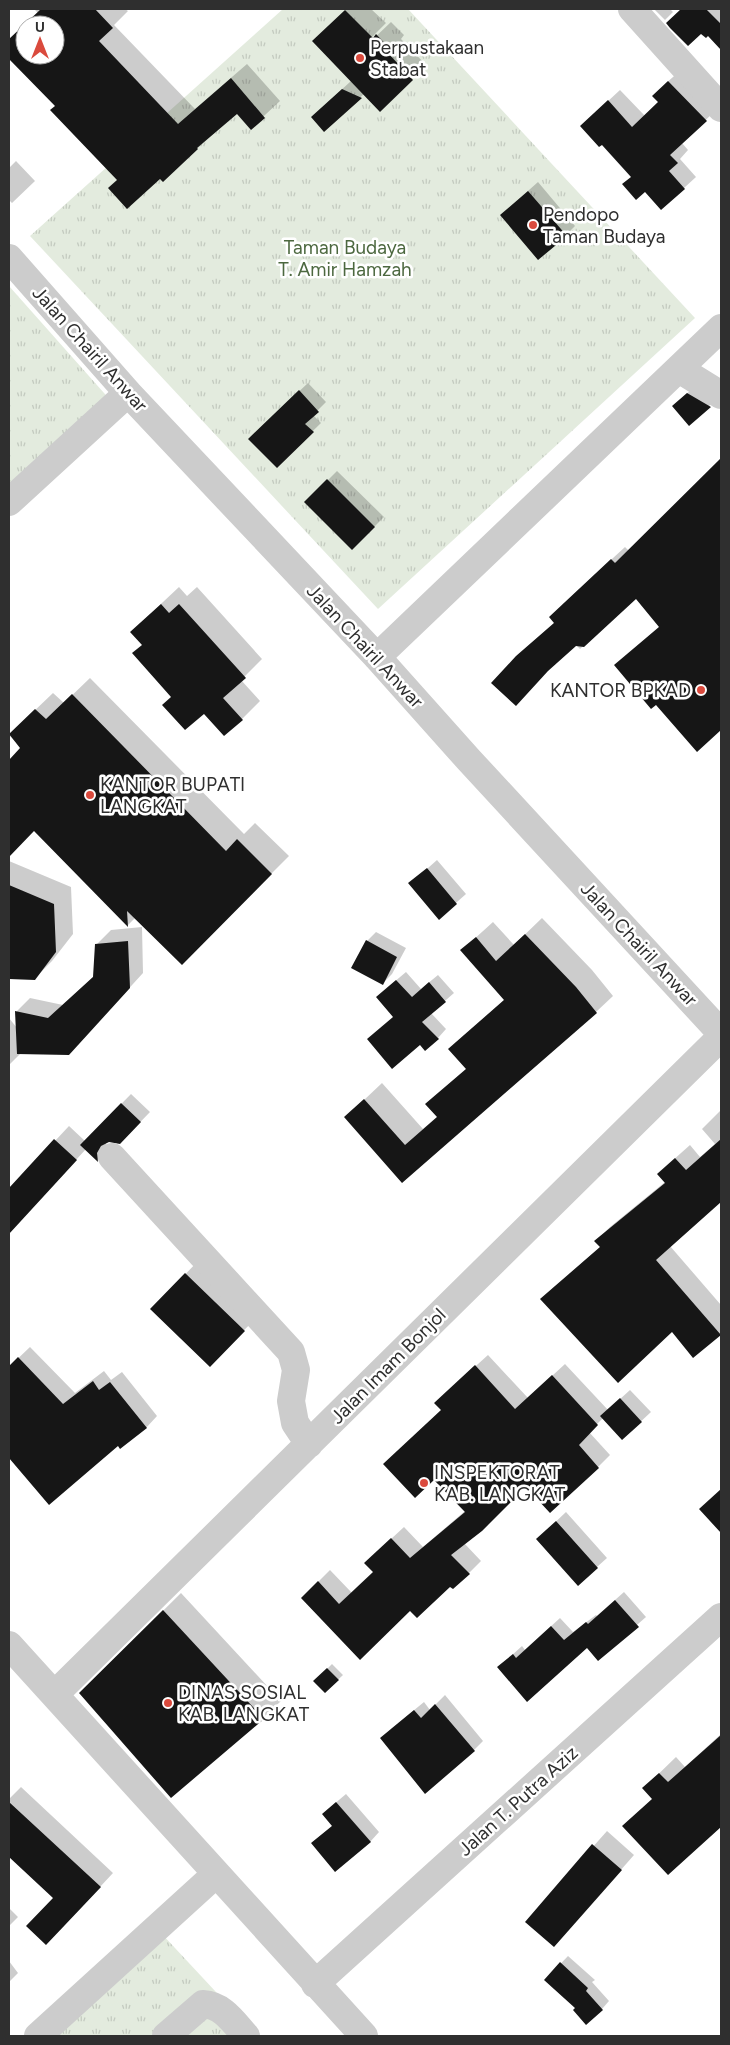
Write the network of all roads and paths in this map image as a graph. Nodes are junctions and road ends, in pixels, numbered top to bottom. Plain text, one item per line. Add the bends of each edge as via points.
1 (632, 9) edge
2 (721, 108) edge
3 (9, 258) edge
4 (721, 328) edge
5 (679, 369) junction
6 (128, 392) junction
7 (721, 395) edge
8 (9, 502) edge
9 (377, 657) junction
10 (721, 1033) edge
11 (721, 1037) edge
12 (112, 1157) dead end
13 (309, 1444) junction
14 (721, 1618) edge
15 (9, 1645) edge
16 (55, 1694) junction
17 (216, 1874) junction
18 (316, 1984) junction
19 (38, 2036) edge
20 (166, 2036) edge
21 (246, 2036) edge
22 (364, 2036) edge

1 - 2 street
3 - 6 street, Jalan Chairil Anwar
4 - 5 street
5 - 7 street
5 - 9 street
6 - 8 street
6 - 9 street, Jalan Chairil Anwar
9 - 10 street, Jalan Chairil Anwar
11 - 13 street, Jalan Imam Bonjol
12 - 13 street via 291,1352 296,1370 291,1401 293,1416
13 - 16 street, Jalan Imam Bonjol
14 - 18 street, Jalan T. Putra Aziz
15 - 16 street
16 - 17 street
17 - 18 street
17 - 19 street
18 - 22 street
20 - 21 street via 203,2004 212,2004 222,2010

